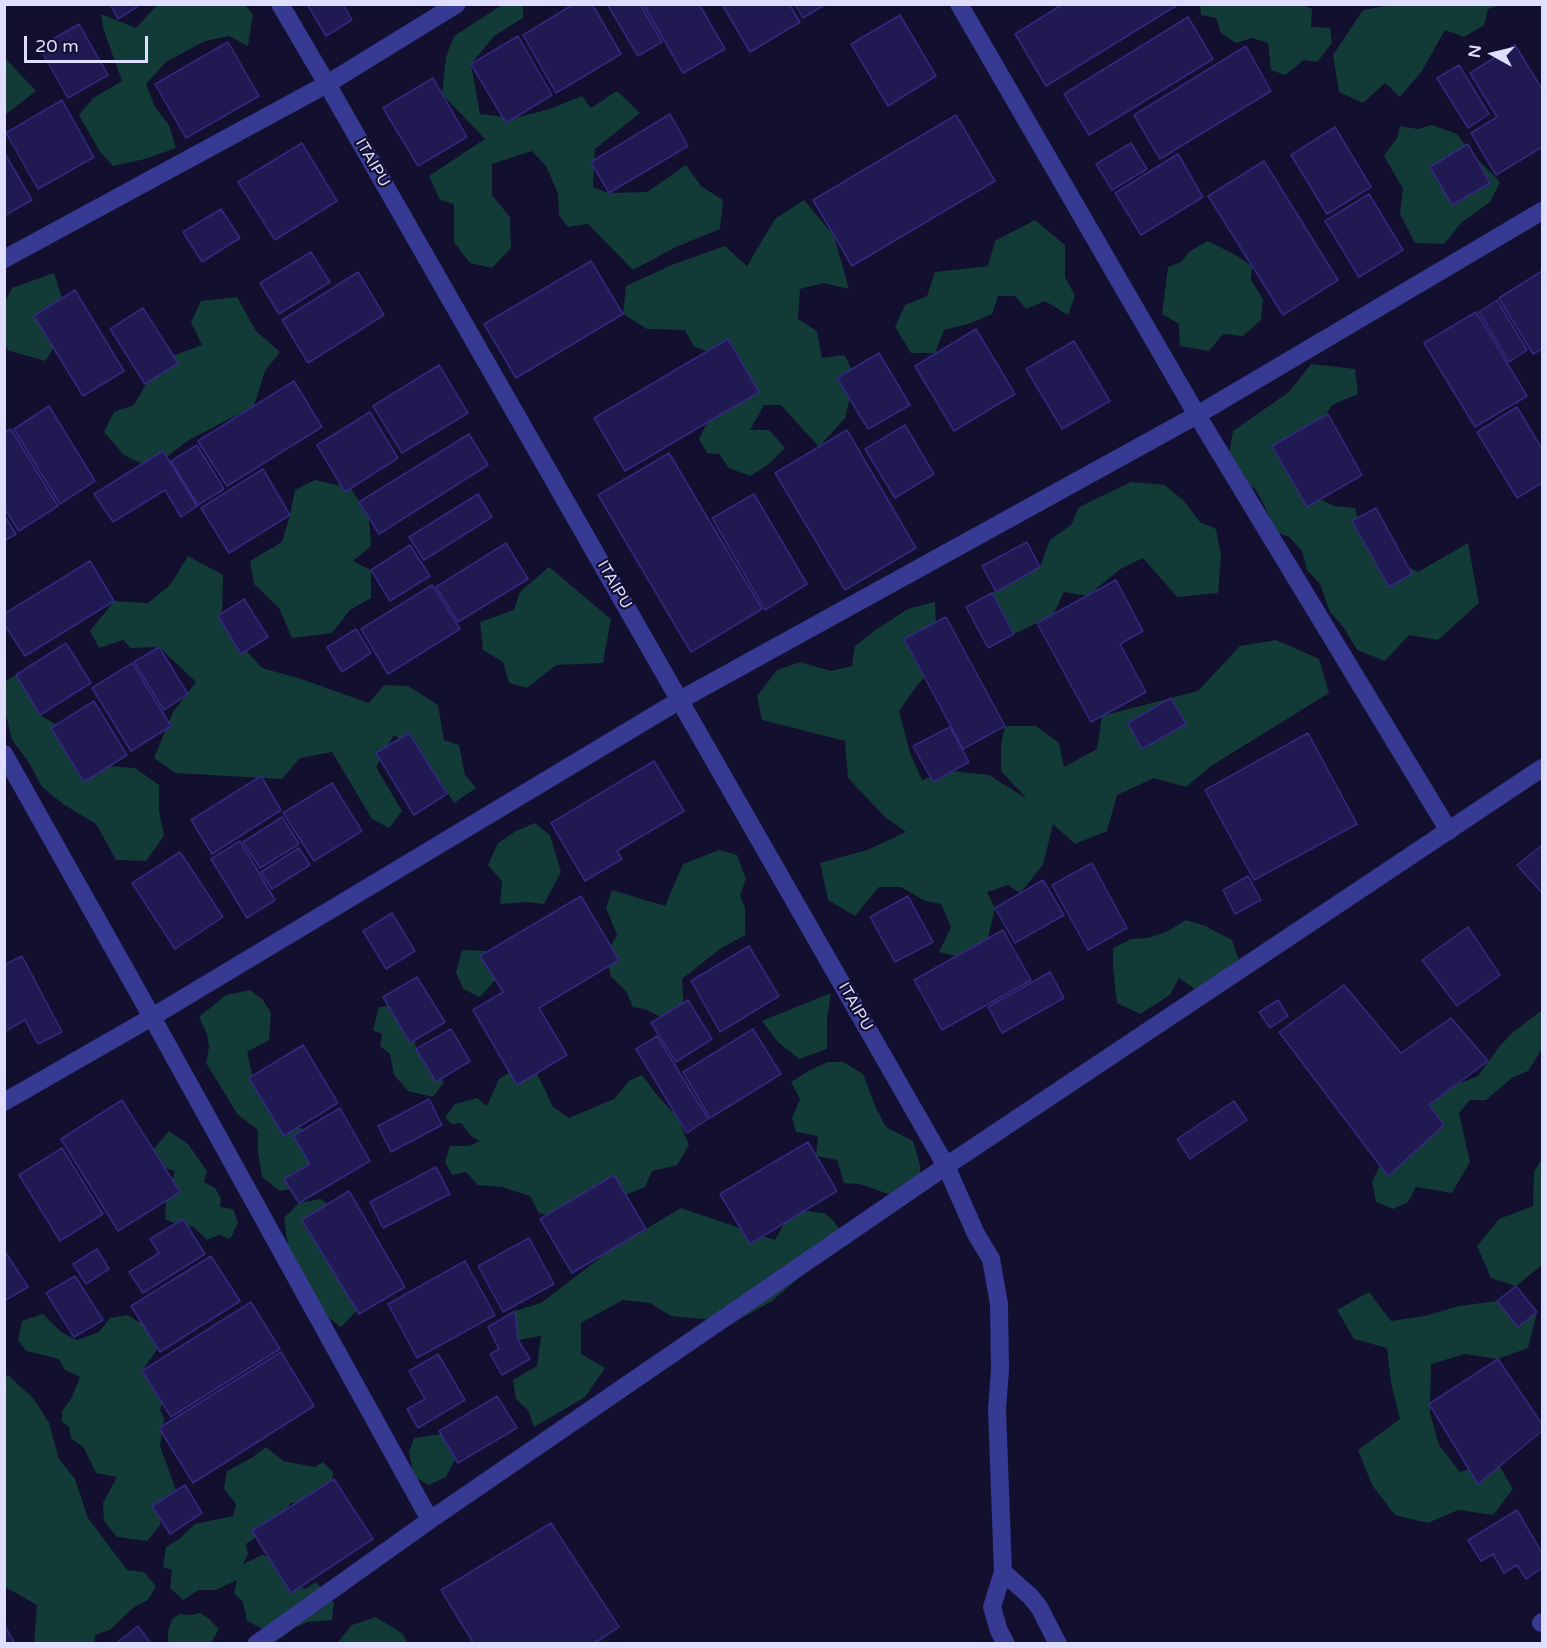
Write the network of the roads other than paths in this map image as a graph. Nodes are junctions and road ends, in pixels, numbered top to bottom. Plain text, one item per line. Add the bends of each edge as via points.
1 (280, 4) edge
2 (457, 4) edge
3 (958, 4) edge
4 (327, 84) junction
5 (1542, 211) edge
6 (4, 259) edge
7 (1197, 416) junction
8 (680, 700) junction
9 (4, 754) edge
10 (1542, 768) edge
11 (1449, 831) junction
12 (152, 1017) junction
13 (4, 1102) edge
14 (946, 1166) junction
15 (430, 1520) junction
16 (1003, 1572) junction
17 (256, 1644) edge
18 (1006, 1644) edge
19 (1058, 1644) edge

1 - 4 street, ITAIPU
2 - 4 street
3 - 7 street
4 - 6 street
4 - 8 street, ITAIPU
5 - 7 street
7 - 8 street
7 - 11 street
8 - 12 street
8 - 14 street, ITAIPU
9 - 12 street
10 - 11 street
11 - 14 street
12 - 13 street
12 - 15 street
14 - 15 street
14 - 16 street, ITAIPU via 991,1259 999,1304 997,1419
15 - 17 street
16 - 18 street, ITAIPU via 992,1607
16 - 19 street via 1039,1607

